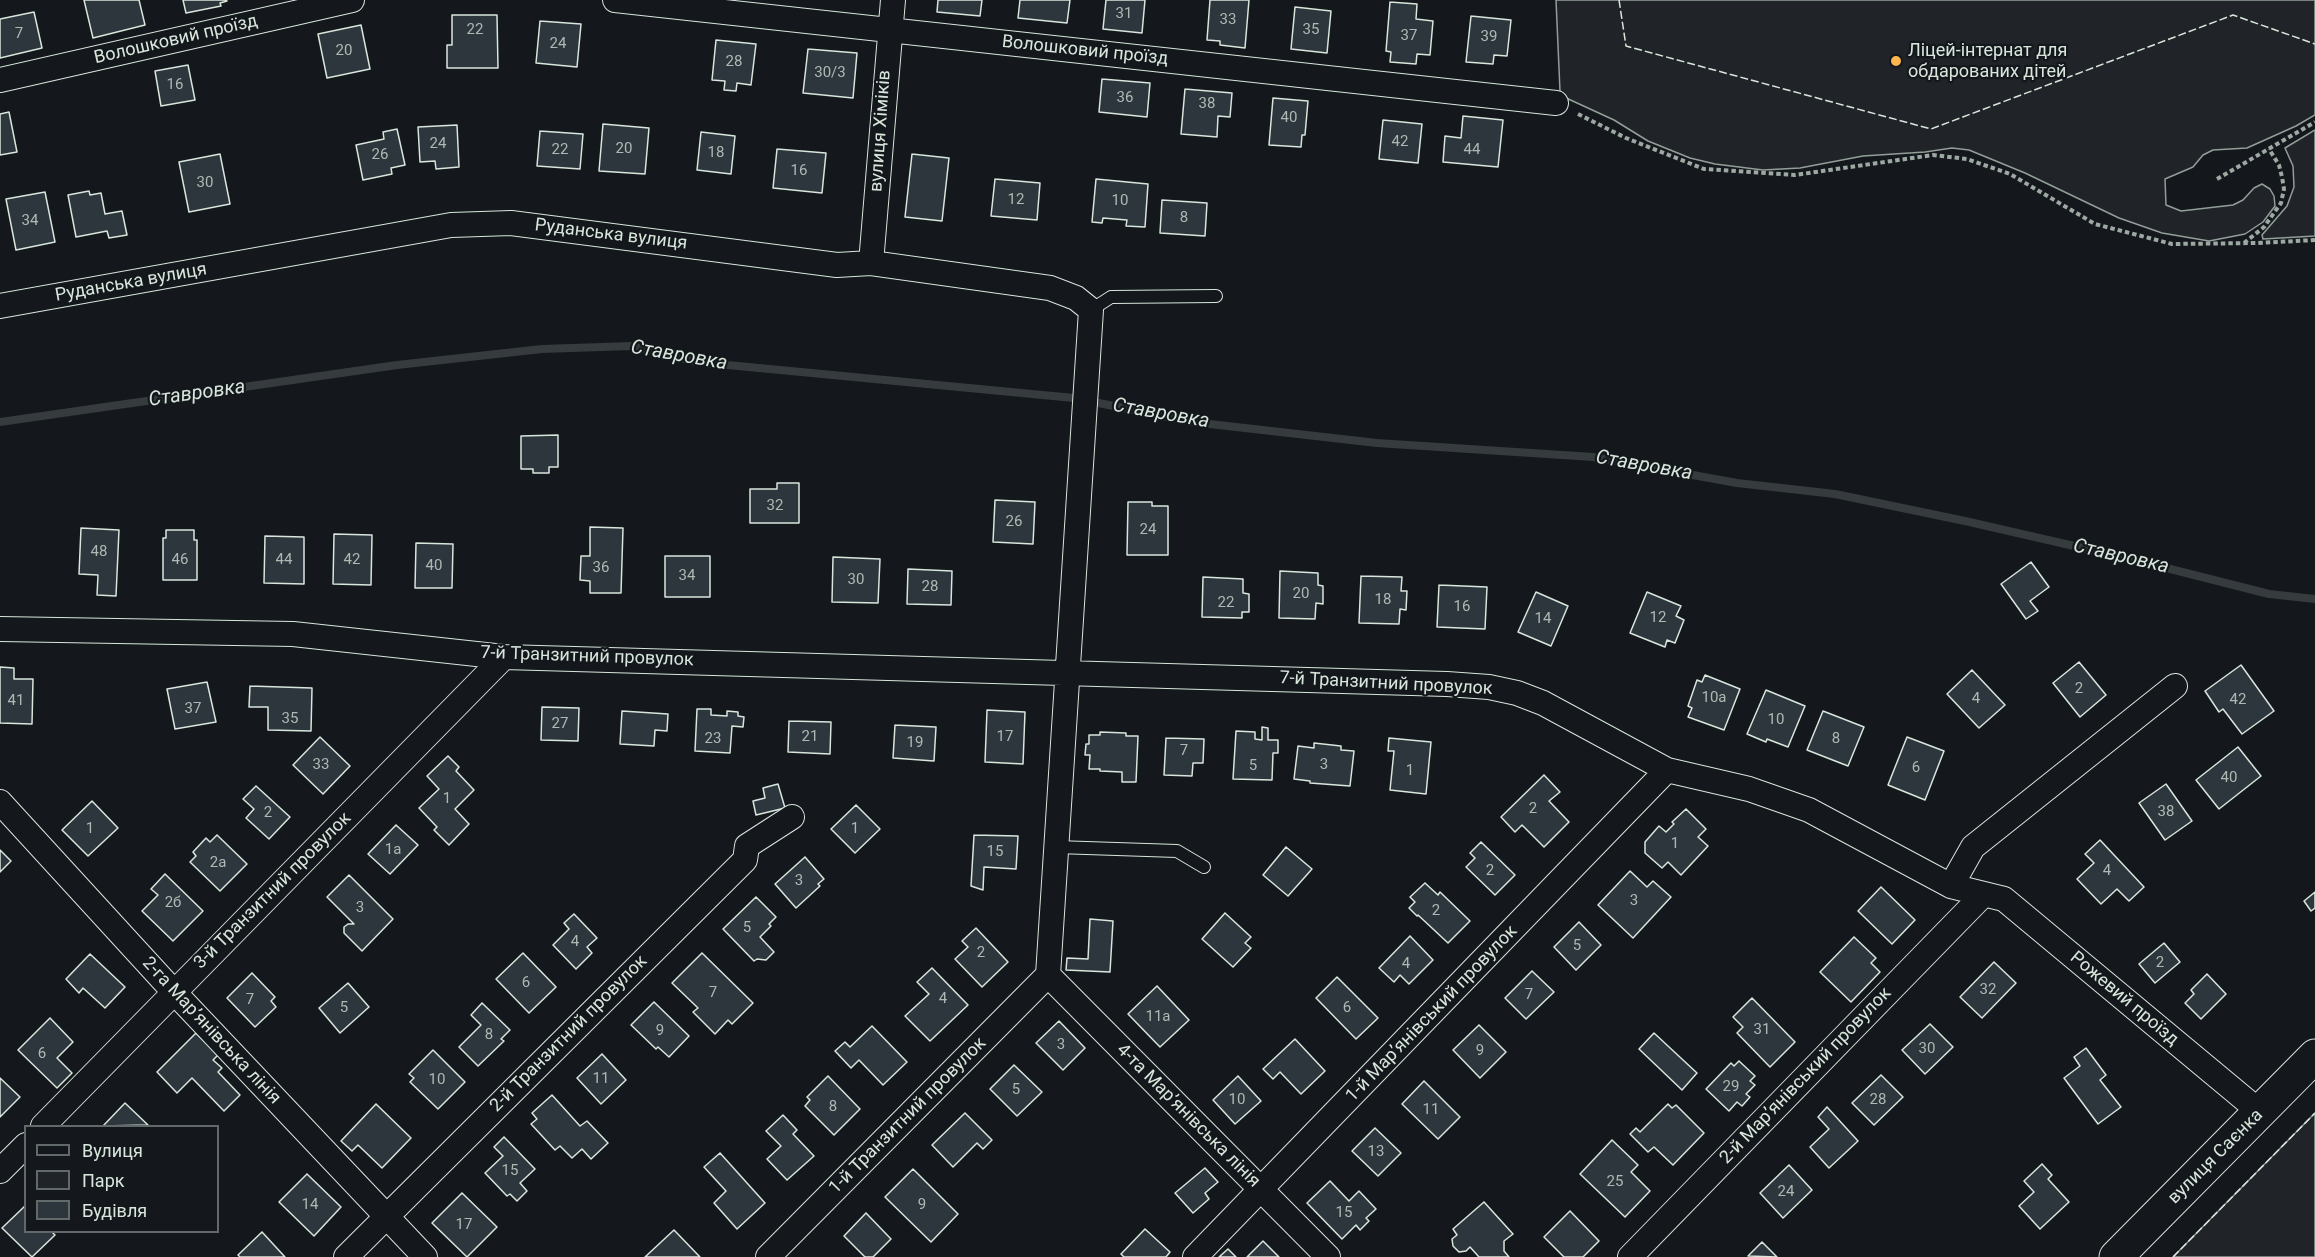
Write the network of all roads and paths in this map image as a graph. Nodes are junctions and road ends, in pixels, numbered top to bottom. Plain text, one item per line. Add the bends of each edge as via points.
1 (352, 0) edge
2 (615, 0) edge
3 (893, 0) edge
4 (889, 29) junction
5 (0, 80) edge
6 (1556, 103) joint
7 (2315, 122) edge
8 (2269, 149) junction
9 (2217, 179) dead end
10 (2315, 240) edge
11 (2244, 244) junction
12 (871, 262) junction
13 (1216, 296) dead end
14 (0, 306) edge
15 (1091, 310) junction
16 (0, 629) edge
17 (504, 657) junction
18 (1067, 672) junction
19 (2175, 686) dead end
20 (1667, 770) junction
21 (0, 802) edge
22 (792, 817) dead end
23 (1056, 847) junction
24 (1204, 867) dead end
25 (1951, 886) junction
26 (1983, 895) junction
27 (1048, 975) junction
28 (174, 992) junction
29 (2315, 1056) edge
30 (2260, 1112) junction
31 (44, 1125) edge
32 (24, 1147) edge
33 (0, 1171) edge
34 (1261, 1190) junction
35 (386, 1215) junction
36 (346, 1257) edge
37 (425, 1257) edge
38 (768, 1257) edge
39 (1195, 1257) edge
40 (1328, 1257) edge
41 (1630, 1257) edge
42 (2116, 1257) edge

1 - 5 street, Волошковий проїзд
2 - 4 street, Волошковий проїзд
3 - 4 street, вулиця Хіміків
4 - 6 street, Волошковий проїзд
4 - 12 street, вулиця Хіміків
6 - 11 path via 1626,138 1704,169 1795,175 1934,155 1967,159 2010,174 2095,224 2172,244
7 - 8 path
8 - 9 path
8 - 11 path via 2282,177 2281,203 2264,227
10 - 11 path
12 - 14 street, Руданська вулиця via 837,265 511,223 463,225
12 - 15 street, Руданська вулиця via 1050,288 1076,298
13 - 15 lane via 1111,297
15 - 18 street
16 - 17 street, 7-й Транзитний провулок via 293,634
17 - 18 street, 7-й Транзитний провулок
17 - 28 street, 3-й Транзитний провулок
18 - 20 street, 7-й Транзитний провулок via 1489,687 1544,703
18 - 23 street
19 - 25 street via 1973,848
20 - 25 street, 7-й Транзитний провулок via 1749,789 1809,810
20 - 34 street, 1-й Марʼянівський провулок
21 - 28 street, 2-га Марʼянівська лінія
22 - 35 street, 2-й Транзитний провулок via 747,846 745,860
23 - 24 lane via 1177,851
23 - 27 street
25 - 26 street, 7-й Транзитний провулок
26 - 30 street, Рожевий проїзд via 2004,899
26 - 41 street, 2-й Марʼянівський провулок
27 - 34 street, 4-та Марʼянівська лінія
27 - 38 street, 1-й Транзитний провулок
28 - 31 street, 3-й Транзитний провулок
28 - 35 street, 2-га Марʼянівська лінія
29 - 30 street, вулиця Саєнка
30 - 42 street, вулиця Саєнка
32 - 33 street
34 - 39 street, 1-й Марʼянівський провулок
34 - 40 street, 4-та Марʼянівська лінія
35 - 36 street, 2-й Транзитний провулок
35 - 37 street, 2-га Марʼянівська лінія

